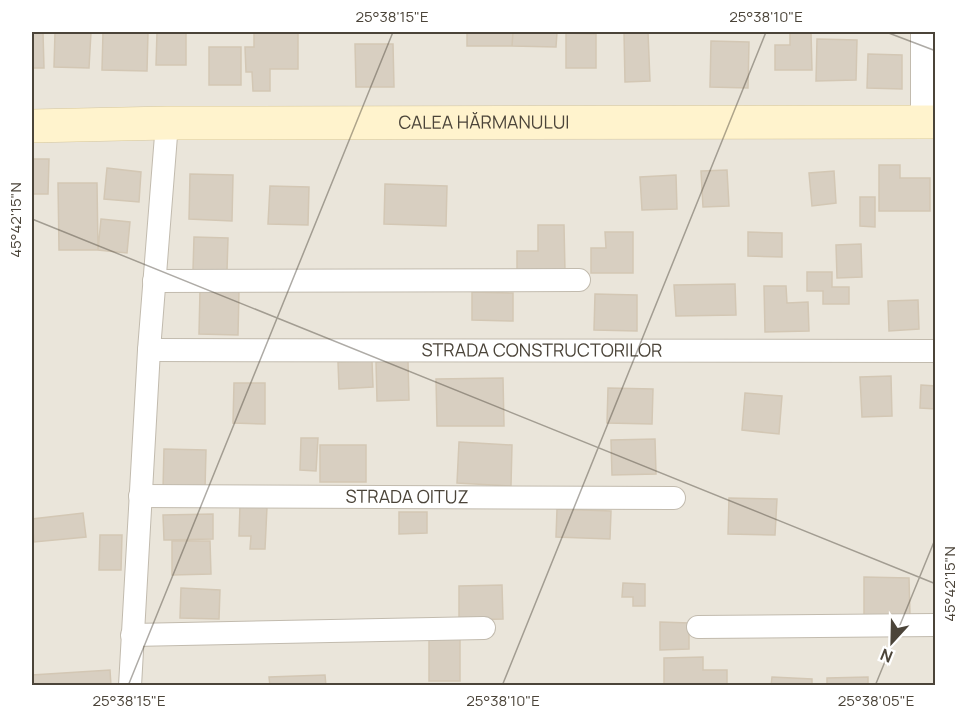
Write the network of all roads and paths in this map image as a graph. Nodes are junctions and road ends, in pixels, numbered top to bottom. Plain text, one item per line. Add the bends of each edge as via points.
1 (922, 32) edge
2 (929, 122) edge
3 (167, 123) junction
4 (32, 126) edge
5 (579, 280) dead end
6 (154, 281) junction
7 (149, 351) junction
8 (936, 351) edge
9 (140, 496) junction
10 (674, 498) dead end
11 (936, 625) edge
12 (698, 627) dead end
13 (484, 628) dead end
14 (132, 635) junction
15 (130, 686) edge

1 - 2 street
2 - 3 street, CALEA HĂRMANULUI
3 - 4 street, CALEA HĂRMANULUI
3 - 6 street
5 - 6 street
6 - 7 street
7 - 8 street, STRADA CONSTRUCTORILOR
7 - 9 street
9 - 10 street, STRADA OITUZ
9 - 14 street
11 - 12 street
13 - 14 street
14 - 15 street

